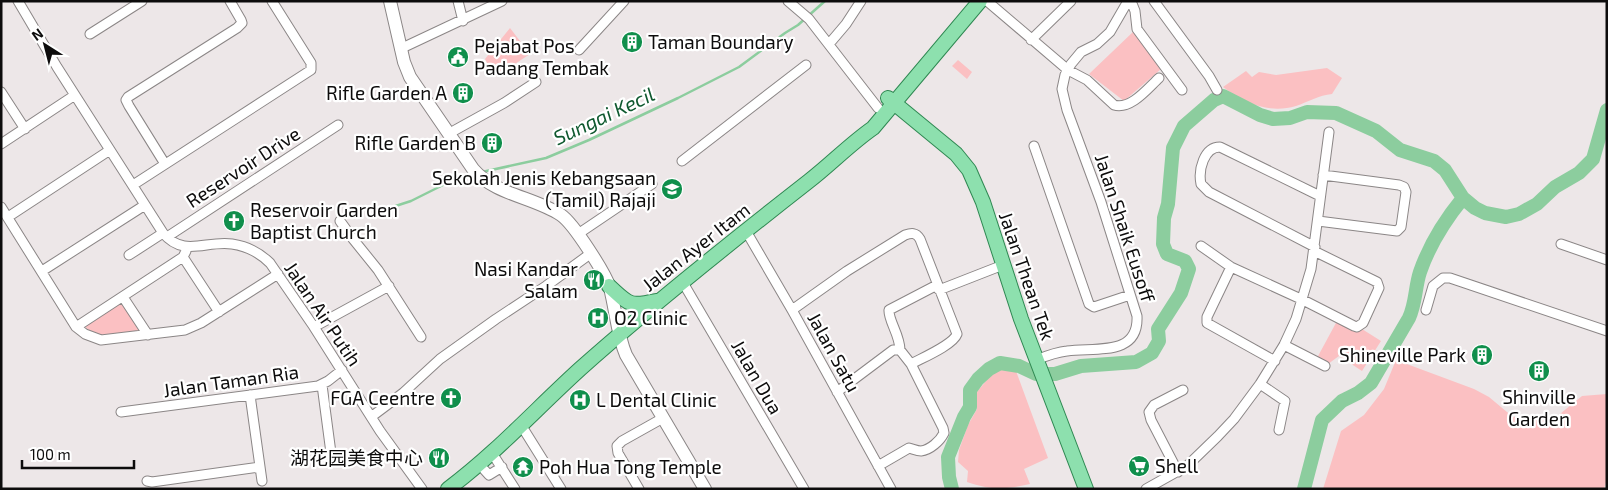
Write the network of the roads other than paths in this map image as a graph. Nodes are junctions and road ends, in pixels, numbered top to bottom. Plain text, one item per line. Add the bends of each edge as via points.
1 (18, 1) edge
2 (142, 1) edge
3 (230, 1) edge
4 (272, 1) edge
5 (390, 1) edge
6 (458, 1) edge
7 (502, 1) edge
8 (788, 1) edge
9 (861, 1) edge
10 (968, 1) edge
11 (980, 1) edge
12 (986, 1) edge
13 (1071, 1) edge
14 (1130, 1) edge
15 (1154, 1) edge
16 (623, 2) edge
17 (463, 21) junction
18 (90, 34) dead end
19 (1031, 40) junction
20 (829, 44) junction
21 (400, 50) junction
22 (579, 50) dead end
23 (806, 65) dead end
24 (1068, 70) junction
25 (1160, 78) dead end
26 (536, 82) dead end
27 (1182, 90) dead end
28 (1216, 90) dead end
29 (1, 92) edge
30 (76, 95) junction
31 (887, 103) junction
32 (338, 125) dead end
33 (25, 129) junction
34 (1329, 132) dead end
35 (448, 134) junction
36 (1, 144) edge
37 (1034, 146) dead end
38 (110, 150) junction
39 (682, 161) dead end
40 (165, 164) junction
41 (1323, 175) junction
42 (652, 184) dead end
43 (132, 185) junction
44 (1320, 196) junction
45 (145, 205) junction
46 (1, 207) edge
47 (8, 217) junction
48 (340, 221) dead end
49 (1318, 221) junction
50 (746, 231) junction
51 (165, 235) junction
52 (579, 236) junction
53 (1561, 244) dead end
54 (1201, 246) dead end
55 (185, 247) junction
56 (1314, 249) junction
57 (590, 254) junction
58 (129, 255) dead end
59 (183, 257) junction
60 (1607, 260) edge
61 (577, 262) junction
62 (1003, 265) junction
63 (1231, 267) junction
64 (42, 271) junction
65 (278, 274) junction
66 (682, 281) junction
67 (389, 286) junction
68 (609, 286) junction
69 (938, 287) junction
70 (1130, 295) junction
71 (123, 297) junction
72 (658, 300) junction
73 (1303, 300) junction
74 (792, 310) junction
75 (1426, 310) dead end
76 (219, 312) junction
77 (76, 326) junction
78 (314, 328) junction
79 (1607, 331) edge
80 (148, 335) junction
81 (619, 335) junction
82 (421, 337) dead end
83 (1284, 345) junction
84 (900, 350) junction
85 (1275, 361) junction
86 (1037, 362) junction
87 (911, 364) junction
88 (1325, 366) dead end
89 (342, 370) junction
90 (1260, 384) junction
91 (322, 385) junction
92 (1183, 390) dead end
93 (837, 392) junction
94 (250, 396) junction
95 (120, 412) dead end
96 (371, 417) junction
97 (663, 418) junction
98 (521, 425) junction
99 (1279, 430) dead end
100 (331, 453) dead end
101 (492, 453) junction
102 (479, 464) junction
103 (878, 466) junction
104 (260, 467) junction
105 (502, 467) junction
106 (1178, 472) junction
107 (262, 480) dead end
108 (147, 481) dead end
109 (457, 486) edge
110 (422, 489) edge
111 (515, 489) edge
112 (561, 489) edge
113 (639, 489) edge
114 (705, 489) edge
115 (804, 489) edge
116 (891, 489) edge
117 (1086, 489) edge
118 (1146, 489) edge

1 - 30 street
2 - 18 street
3 - 40 street via 242,23 238,28 126,100
4 - 40 street via 312,65 311,70
5 - 21 street
6 - 17 street
7 - 17 street
8 - 20 street via 807,16
9 - 20 street
10 - 31 main road, Jalan Ayer Itam
11 - 31 main road, Jalan Ayer Itam
12 - 19 street
13 - 19 street
14 - 24 street via 1110,32 1081,52
14 - 27 street via 1137,29
15 - 28 street
16 - 22 street
17 - 21 street
19 - 24 street
20 - 31 street
21 - 35 street via 410,77
23 - 39 street
24 - 25 street via 1087,80 1120,107 1129,104
24 - 70 street, Jalan Shaik Eusoff via 1062,89 1067,110 1101,202
26 - 35 street
29 - 33 street
30 - 33 street
30 - 38 street
31 - 50 main road, Jalan Ayer Itam via 873,128
31 - 62 main road, Jalan Thean Tek via 956,154 968,170 983,202
32 - 51 street, Reservoir Drive
33 - 36 street
34 - 41 street
35 - 52 street via 476,173 499,188 563,216
37 - 70 street via 1089,304 1094,307
38 - 43 street
38 - 47 street
40 - 43 street
41 - 44 street
41 - 49 street via 1399,185 1406,192 1401,227 1397,231
42 - 52 street
43 - 45 street
44 - 49 street
44 - 56 street via 1220,147 1208,152 1200,174 1201,184 1209,192
45 - 51 street
45 - 64 street
46 - 47 street
47 - 64 street
48 - 67 street
49 - 56 street
50 - 66 main road, Jalan Ayer Itam
50 - 74 street, Jalan Satu
51 - 55 street
51 - 58 street, Reservoir Drive
52 - 57 street
52 - 61 street
53 - 60 street
54 - 63 street
55 - 59 street
55 - 65 street, Jalan Air Putih via 232,244 253,250 264,257
56 - 73 street
56 - 73 street via 1374,280 1379,288 1363,323 1357,327
57 - 61 street
57 - 68 street
59 - 71 street
59 - 76 street
61 - 96 street via 440,360
62 - 69 street
62 - 86 main road, Jalan Thean Tek
63 - 73 street
63 - 85 street via 1207,323
64 - 77 street
65 - 76 street
65 - 78 street, Jalan Air Putih
66 - 72 main road, Jalan Ayer Itam
66 - 115 street, Jalan Dua
67 - 78 street
67 - 82 street
68 - 72 main road via 633,305
68 - 81 street
69 - 74 street via 920,239 912,233 847,271
69 - 84 street via 890,310
69 - 87 street via 956,330 956,338
70 - 86 street, Jalan Shaik Eusoff via 1137,325 1129,342 1117,347 1065,351
71 - 77 street
71 - 80 street
72 - 81 main road, Jalan Ayer Itam
73 - 83 street
74 - 93 street, Jalan Satu
75 - 79 street via 1433,286 1443,278 1450,278
76 - 80 street via 185,330
77 - 80 street via 85,334 101,340
78 - 89 street, Jalan Air Putih
81 - 97 street via 626,355
81 - 98 main road, Jalan Ayer Itam
83 - 85 street
83 - 88 street
84 - 87 street
84 - 93 street via 892,350
85 - 90 street
86 - 117 main road, Jalan Thean Tek
87 - 103 street via 944,433 927,449 909,448
89 - 91 street, Jalan Taman Ria
89 - 96 street, Jalan Air Putih
90 - 99 street via 1285,400
90 - 106 street via 1234,419
91 - 94 street, Jalan Taman Ria
91 - 100 street
92 - 106 street via 1154,405 1149,412
93 - 103 street, Jalan Satu
94 - 95 street, Jalan Taman Ria
94 - 104 street
96 - 110 street, Jalan Air Putih
97 - 113 street via 616,446
97 - 114 street
98 - 101 main road, Jalan Ayer Itam
98 - 112 street
101 - 102 main road, Jalan Ayer Itam
101 - 105 street
102 - 105 street via 489,475
102 - 109 main road, Jalan Ayer Itam
103 - 116 street, Jalan Satu
104 - 107 street
104 - 108 street
105 - 111 street
106 - 118 street

